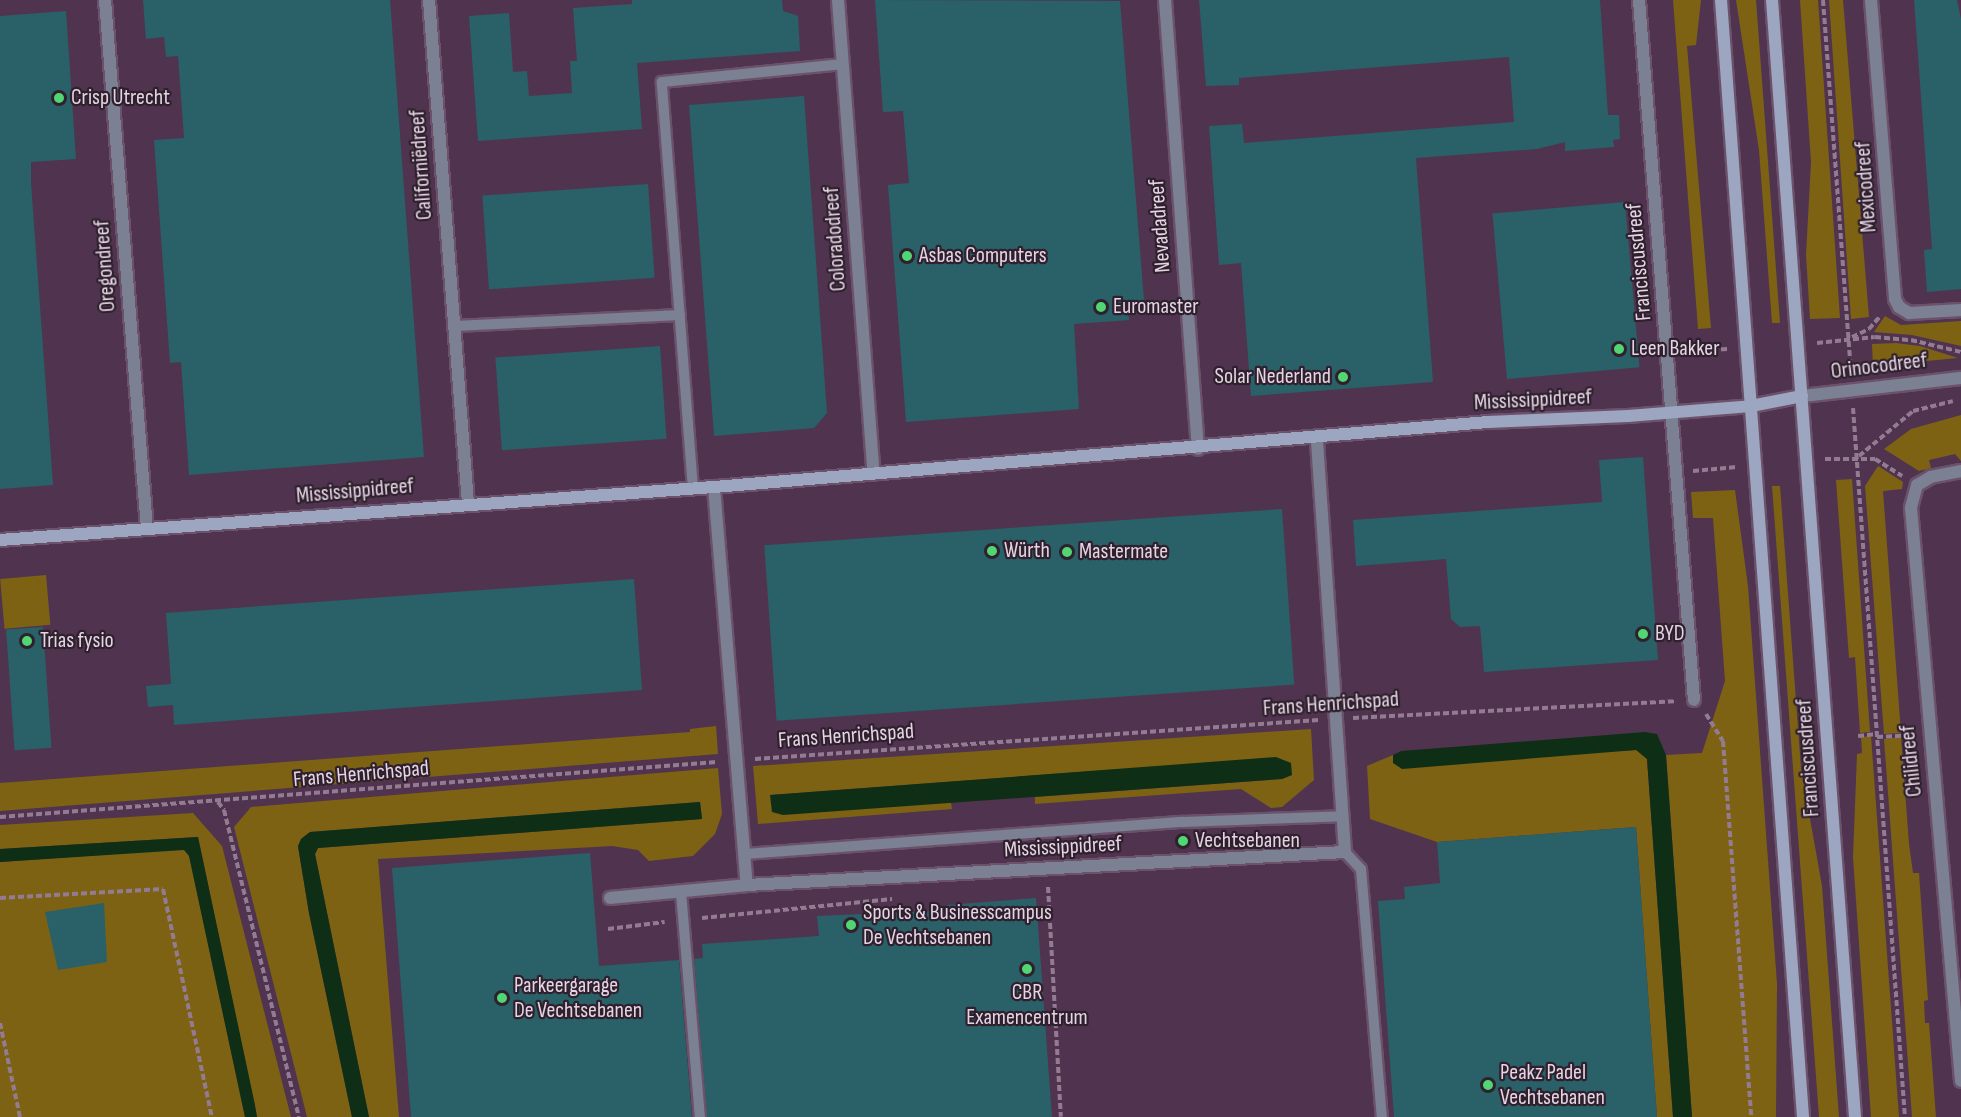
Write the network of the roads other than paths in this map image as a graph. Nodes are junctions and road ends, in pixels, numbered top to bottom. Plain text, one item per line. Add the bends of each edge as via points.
1 (105, 0) edge
2 (429, 0) edge
3 (838, 0) edge
4 (1165, 0) edge
5 (1639, 0) edge
6 (1720, 0) edge
7 (1772, 0) edge
8 (1871, 0) edge
9 (843, 64) junction
10 (1961, 310) edge
11 (680, 315) junction
12 (455, 326) junction
13 (1961, 378) edge
14 (1802, 396) junction
15 (1751, 406) junction
16 (1671, 412) junction
17 (1317, 437) junction
18 (1198, 449) junction
19 (1961, 471) edge
20 (874, 474) junction
21 (714, 488) junction
22 (693, 489) junction
23 (468, 503) junction
24 (147, 529) junction
25 (0, 540) edge
26 (1694, 700) road end
27 (1343, 816) junction
28 (1345, 852) junction
29 (745, 854) junction
30 (747, 885) junction
31 (681, 892) junction
32 (610, 898) dead end
33 (1961, 1081) edge
34 (700, 1117) edge
35 (1382, 1117) edge
36 (1803, 1117) edge
37 (1855, 1117) edge

1 - 24 street, Oregondreef
2 - 12 street, Californiëdreef
3 - 9 street, Coloradodreef
4 - 18 street, Nevadadreef
5 - 16 street, Franciscusdreef
6 - 15 main road, Franciscusdreef
7 - 14 main road, Franciscusdreef
8 - 10 street, Mexicodreef via 1896,301 1899,308 1909,313
9 - 11 lane via 662,82
9 - 20 street, Coloradodreef
11 - 12 lane
11 - 22 lane
12 - 23 street, Californiëdreef
13 - 14 street, Orinocodreef
14 - 15 main road
14 - 37 main road, Franciscusdreef
15 - 16 main road, Mississippidreef
15 - 36 main road, Franciscusdreef
16 - 17 main road, Mississippidreef
16 - 26 street, Franciscusdreef
17 - 18 main road, Mississippidreef
17 - 27 street
18 - 20 main road, Mississippidreef
19 - 33 street, Chilidreef via 1931,477 1917,485 1911,508
20 - 21 main road, Mississippidreef
21 - 22 main road, Mississippidreef
21 - 29 street
22 - 23 main road, Mississippidreef
23 - 24 main road, Mississippidreef
24 - 25 main road, Mississippidreef
27 - 28 street
27 - 29 lane, Mississippidreef via 1183,822
28 - 30 street, Mississippidreef
28 - 35 lane via 1361,869
29 - 30 street
30 - 31 street, Mississippidreef
31 - 32 street, Mississippidreef
31 - 34 lane

